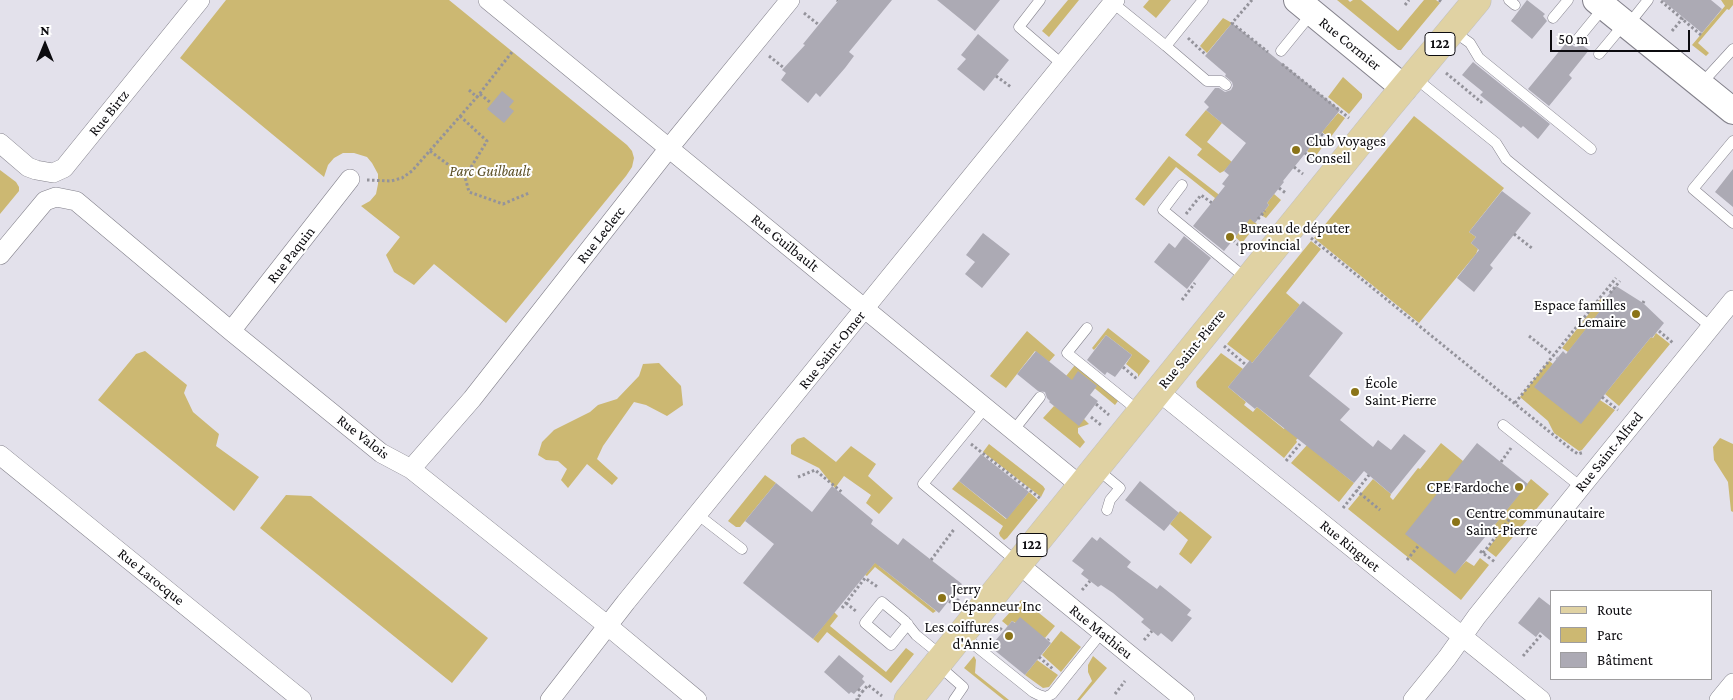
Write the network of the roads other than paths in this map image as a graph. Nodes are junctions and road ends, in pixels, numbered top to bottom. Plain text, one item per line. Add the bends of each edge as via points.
1 (200, 0) edge
2 (790, 0) edge
3 (1040, 0) edge
4 (1203, 0) edge
5 (1477, 0) edge
6 (1568, 0) edge
7 (1648, 0) edge
8 (495, 2) edge
9 (1114, 2) edge
10 (1600, 3) edge
11 (1305, 4) edge
12 (1553, 18) dead end
13 (1626, 24) junction
14 (1452, 30) junction
15 (1577, 40) dead end
16 (1166, 46) junction
17 (1281, 51) dead end
18 (1599, 54) dead end
19 (1731, 55) edge
20 (1063, 64) junction
21 (1408, 82) junction
22 (1226, 85) dead end
23 (1701, 85) junction
24 (1733, 111) edge
25 (1733, 141) edge
26 (0, 143) edge
27 (669, 148) junction
28 (1591, 149) dead end
29 (350, 179) road end
30 (1182, 185) dead end
31 (1733, 222) edge
32 (0, 255) edge
33 (1248, 279) junction
34 (1733, 300) edge
35 (865, 310) junction
36 (1711, 327) junction
37 (1087, 328) dead end
38 (231, 331) junction
39 (1148, 385) junction
40 (1040, 397) dead end
41 (985, 408) junction
42 (1141, 413) junction
43 (1503, 425) dead end
44 (1013, 430) junction
45 (0, 455) edge
46 (411, 469) junction
47 (1089, 477) junction
48 (1581, 487) junction
49 (1106, 510) dead end
50 (697, 514) junction
51 (742, 549) dead end
52 (1017, 563) junction
53 (908, 624) dead end
54 (608, 626) junction
55 (1102, 632) junction
56 (961, 634) junction
57 (1463, 636) junction
58 (940, 660) junction
59 (1733, 683) edge
60 (906, 697) edge
61 (1046, 698) edge
62 (302, 700) edge
63 (550, 700) edge
64 (698, 700) edge
65 (954, 700) edge
66 (1185, 700) edge
67 (1413, 700) edge
68 (1541, 700) edge
69 (1719, 700) edge

1 - 26 street, Rue Birtz via 64,168 53,173 36,170
2 - 27 street, Rue Leclerc
3 - 20 lane via 1019,27
4 - 16 lane
5 - 14 main road, Rue Saint-Pierre / 122
6 - 12 lane
7 - 13 lane
8 - 27 street, Rue Guilbault
9 - 16 lane
9 - 20 street, Rue Saint-Omer
10 - 13 street
10 - 15 lane
11 - 17 lane
11 - 21 street, Rue Cormier
13 - 18 lane
13 - 23 street
14 - 21 main road, Rue Saint-Pierre / 122
14 - 28 lane via 1470,43 1479,58
16 - 22 lane via 1207,81 1220,81
19 - 23 lane
20 - 35 street, Rue Saint-Omer
21 - 33 main road, Rue Saint-Pierre / 122
21 - 36 lane via 1496,143 1506,159
23 - 24 street
25 - 31 lane via 1693,189
27 - 35 street, Rue Guilbault
27 - 46 street, Rue Leclerc via 472,399
29 - 38 street, Rue Paquin
30 - 33 lane via 1162,210
32 - 38 street, Rue Valois via 45,201 65,197 76,200
33 - 39 main road, Rue Saint-Pierre / 122
34 - 36 street, Rue Saint-Alfred
35 - 41 street, Rue Guilbault
35 - 50 street, Rue Saint-Omer
36 - 48 street, Rue Saint-Alfred
37 - 42 lane via 1067,353
38 - 46 street, Rue Valois via 381,453
39 - 42 main road, Rue Saint-Pierre / 122
39 - 57 street, Rue Ringuet
40 - 44 lane
41 - 44 street, Rue Guilbault
41 - 52 lane via 923,484
42 - 47 main road, Rue Saint-Pierre / 122
43 - 48 lane
44 - 47 street, Rue Guilbault
45 - 62 street, Rue Larocque
46 - 54 street, Rue Valois
47 - 49 lane via 1120,488
47 - 52 main road, Rue Saint-Pierre / 122
48 - 57 street, Rue Saint-Alfred
50 - 51 lane
50 - 54 street, Rue Saint-Omer
52 - 55 street, Rue Mathieu
52 - 56 main road, Rue Saint-Pierre / 122
53 - 58 lane
54 - 63 street, Rue Saint-Omer
54 - 64 street, Rue Valois
55 - 61 lane
55 - 66 street, Rue Mathieu
56 - 58 main road, Rue Saint-Pierre / 122
56 - 61 lane via 1033,692
57 - 67 street, Rue Saint-Alfred
57 - 68 street, Rue Ringuet
58 - 60 main road, Rue Saint-Pierre / 122
58 - 65 lane via 963,687
59 - 69 street

